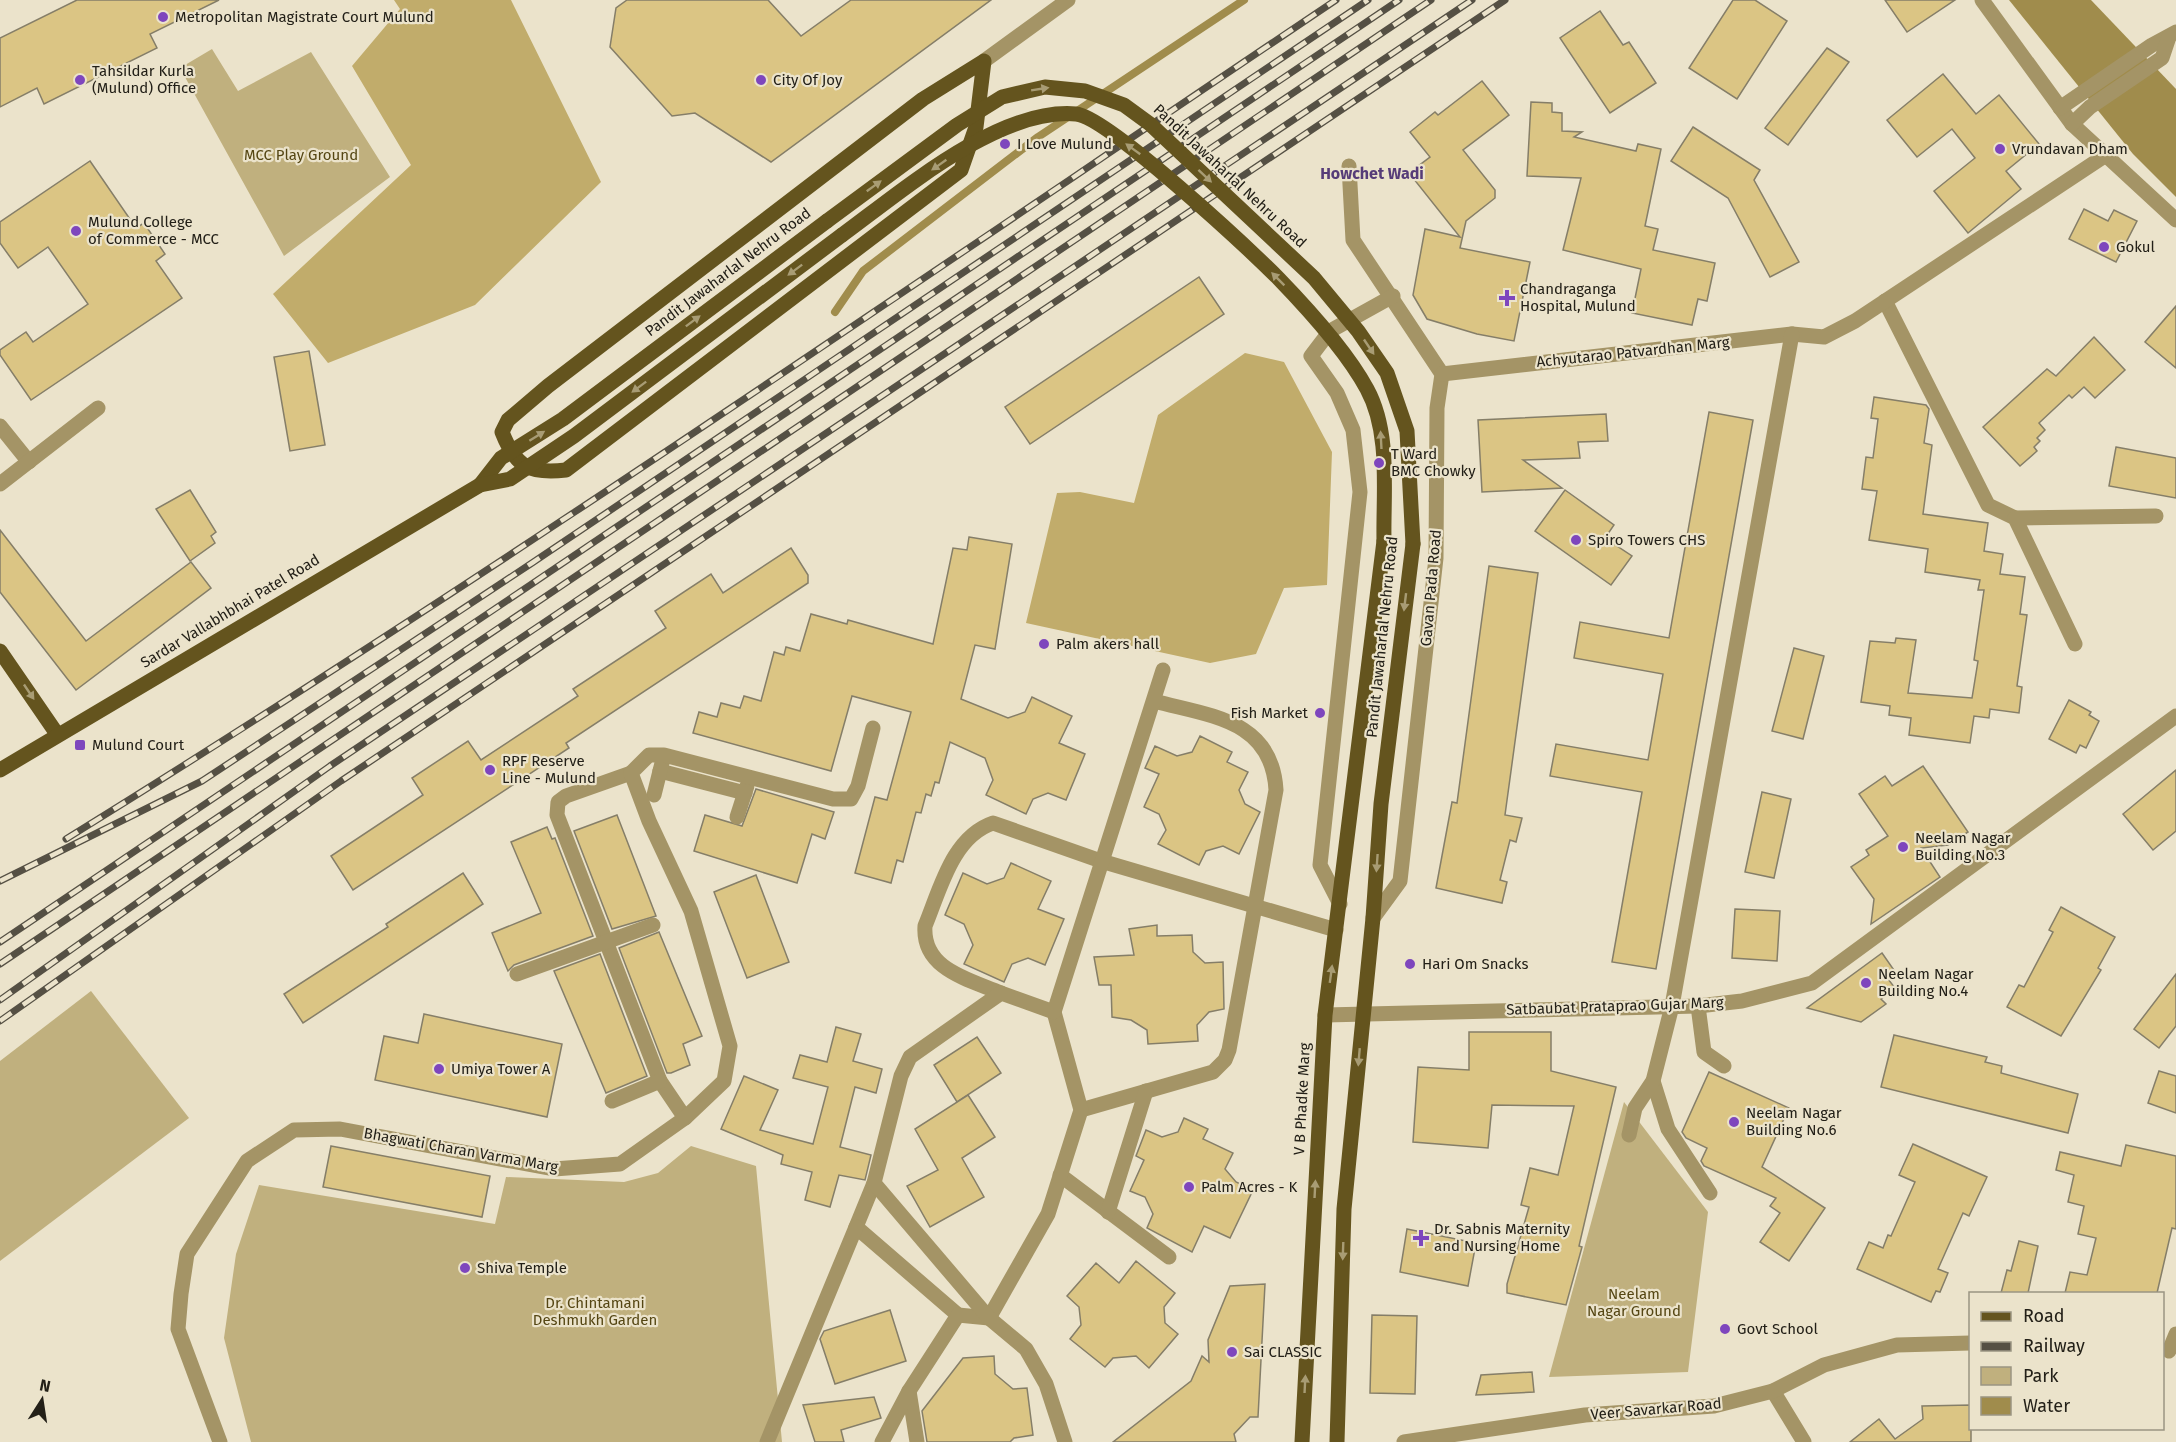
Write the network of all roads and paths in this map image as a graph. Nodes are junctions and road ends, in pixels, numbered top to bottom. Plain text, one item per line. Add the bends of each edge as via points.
1 (1068, 0) edge
2 (1982, 0) edge
3 (2172, 34) edge
4 (984, 61) junction
5 (2060, 108) junction
6 (2072, 124) junction
7 (2106, 155) junction
8 (1349, 166) dead end
9 (2176, 220) edge
10 (1392, 296) junction
11 (1885, 301) junction
12 (1792, 334) junction
13 (1442, 374) junction
14 (98, 408) dead end
15 (0, 426) edge
16 (510, 453) junction
17 (29, 462) junction
18 (527, 468) junction
19 (0, 484) edge
20 (480, 485) junction
21 (2156, 516) dead end
22 (2016, 518) junction
23 (2075, 644) dead end
24 (0, 651) edge
25 (1164, 670) dead end
26 (1154, 701) junction
27 (2176, 717) edge
28 (873, 728) dead end
29 (57, 734) junction
30 (664, 755) junction
31 (0, 770) edge
32 (660, 771) junction
33 (631, 773) junction
34 (749, 777) junction
35 (745, 793) junction
36 (654, 795) dead end
37 (1353, 796) joint
38 (738, 817) dead end
39 (1101, 861) junction
40 (1340, 904) junction
41 (1254, 906) junction
42 (1373, 918) junction
43 (653, 925) dead end
44 (1336, 930) junction
45 (608, 941) junction
46 (517, 974) dead end
47 (1001, 993) junction
48 (1672, 1006) junction
49 (1698, 1006) junction
50 (1054, 1012) junction
51 (1363, 1013) junction
52 (1325, 1015) junction
53 (1724, 1066) dead end
54 (660, 1081) junction
55 (1653, 1081) junction
56 (1146, 1091) junction
57 (612, 1101) dead end
58 (1081, 1110) junction
59 (685, 1118) junction
60 (1629, 1135) dead end
61 (1060, 1175) junction
62 (874, 1184) junction
63 (1710, 1193) dead end
64 (1108, 1212) junction
65 (856, 1227) junction
66 (1169, 1257) dead end
67 (958, 1315) junction
68 (989, 1318) junction
69 (2176, 1334) edge
70 (1969, 1343) edge
71 (2169, 1351) edge
72 (909, 1391) junction
73 (1773, 1391) junction
74 (220, 1442) edge
75 (767, 1442) edge
76 (882, 1442) edge
77 (917, 1442) edge
78 (1065, 1442) edge
79 (1302, 1442) edge
80 (1337, 1442) edge
81 (1404, 1442) edge
82 (1804, 1442) edge

1 - 4 street
2 - 5 street
3 - 5 street
3 - 6 street via 2162,58 2090,107
4 - 16 main road via 923,99 548,386 508,420 502,432
4 - 18 main road via 976,127 961,170 566,470 540,473
5 - 6 street
6 - 7 street
7 - 9 street
7 - 11 street
8 - 10 street via 1353,240
10 - 13 street
10 - 40 street via 1330,331 1311,356 1337,393 1353,430 1360,492 1320,865
11 - 12 street, Achyutarao Patvardhan Marg via 1824,337
11 - 22 street via 1988,506
12 - 13 street, Achyutarao Patvardhan Marg
12 - 48 street
13 - 42 street, Gavan Pada Road via 1437,408 1436,558 1400,881
14 - 17 street
15 - 17 street
16 - 18 main road
16 - 20 main road, Pandit Jawaharlal Nehru Road via 501,458
16 -> 42 main road, Pandit Jawaharlal Nehru Road, bridge via 562,419 957,125 1002,97 1046,87 1085,90 1124,105 1150,124 1314,278 1387,374 1407,431 1413,544 1381,804
17 - 19 street
18 - 20 main road via 510,479
37 -> 18 main road, Pandit Jawaharlal Nehru Road, bridge via 1384,541 1382,432 1368,389 1279,279 1141,155 1077,114 1036,118 994,132 943,162
20 - 29 main road, Sardar Vallabhbhai Patel Road
21 - 22 street
22 - 23 street
24 -> 29 main road
25 - 26 street
26 - 39 street
26 - 41 street via 1233,722 1247,730 1268,757 1275,773 1276,790
27 - 49 street, Satbaubat Prataprao Gujar Marg via 1812,983 1742,1001
28 - 34 street via 851,799 833,799
29 - 31 main road, Sardar Vallabhbhai Patel Road
30 - 32 street
30 - 33 street via 649,755
30 - 34 street
32 - 35 street
32 - 36 street
33 - 45 street via 558,802 557,810
33 - 59 street, Bhagwati Charan Varma Marg via 691,911 730,1046 724,1082
34 - 35 street
35 - 38 street
37 - 40 main road, V B Phadke Marg
39 - 41 street
39 - 47 street via 993,823 980,828 955,855 925,926 924,939 932,957 947,970
39 - 50 street
40 - 44 main road, V B Phadke Marg
41 - 44 street
41 - 56 street via 1225,1060 1213,1072
42 - 51 main road
43 - 45 street
52 -> 44 main road, V B Phadke Marg
45 - 46 street
45 - 54 street
47 - 50 street
47 - 62 street via 910,1057 901,1076
48 - 49 street, Satbaubat Prataprao Gujar Marg
48 - 51 street, Satbaubat Prataprao Gujar Marg
48 - 55 street
49 - 53 street via 1704,1052
50 - 58 street
51 - 52 street, Satbaubat Prataprao Gujar Marg
51 -> 80 main road via 1344,1209
79 -> 52 main road, V B Phadke Marg
54 - 57 street
54 - 59 street
55 - 60 street via 1635,1108
55 - 63 street via 1668,1128
56 - 58 street
56 - 64 street
58 - 61 street
59 - 74 street, Bhagwati Charan Varma Marg via 620,1164 554,1169 340,1129 294,1130 247,1161 188,1254 181,1294 178,1329
61 - 64 street
61 - 68 street via 1038,1235
62 - 65 street
62 - 68 street
64 - 66 street
65 - 67 street
65 - 75 street
67 - 68 street
67 - 72 street
68 - 78 street via 1026,1349 1046,1384
69 - 71 street
70 - 73 street, Veer Savarkar Road via 1897,1345 1824,1365
72 - 76 street
72 - 77 street
73 - 81 street, Veer Savarkar Road via 1714,1406 1585,1415
73 - 82 street

